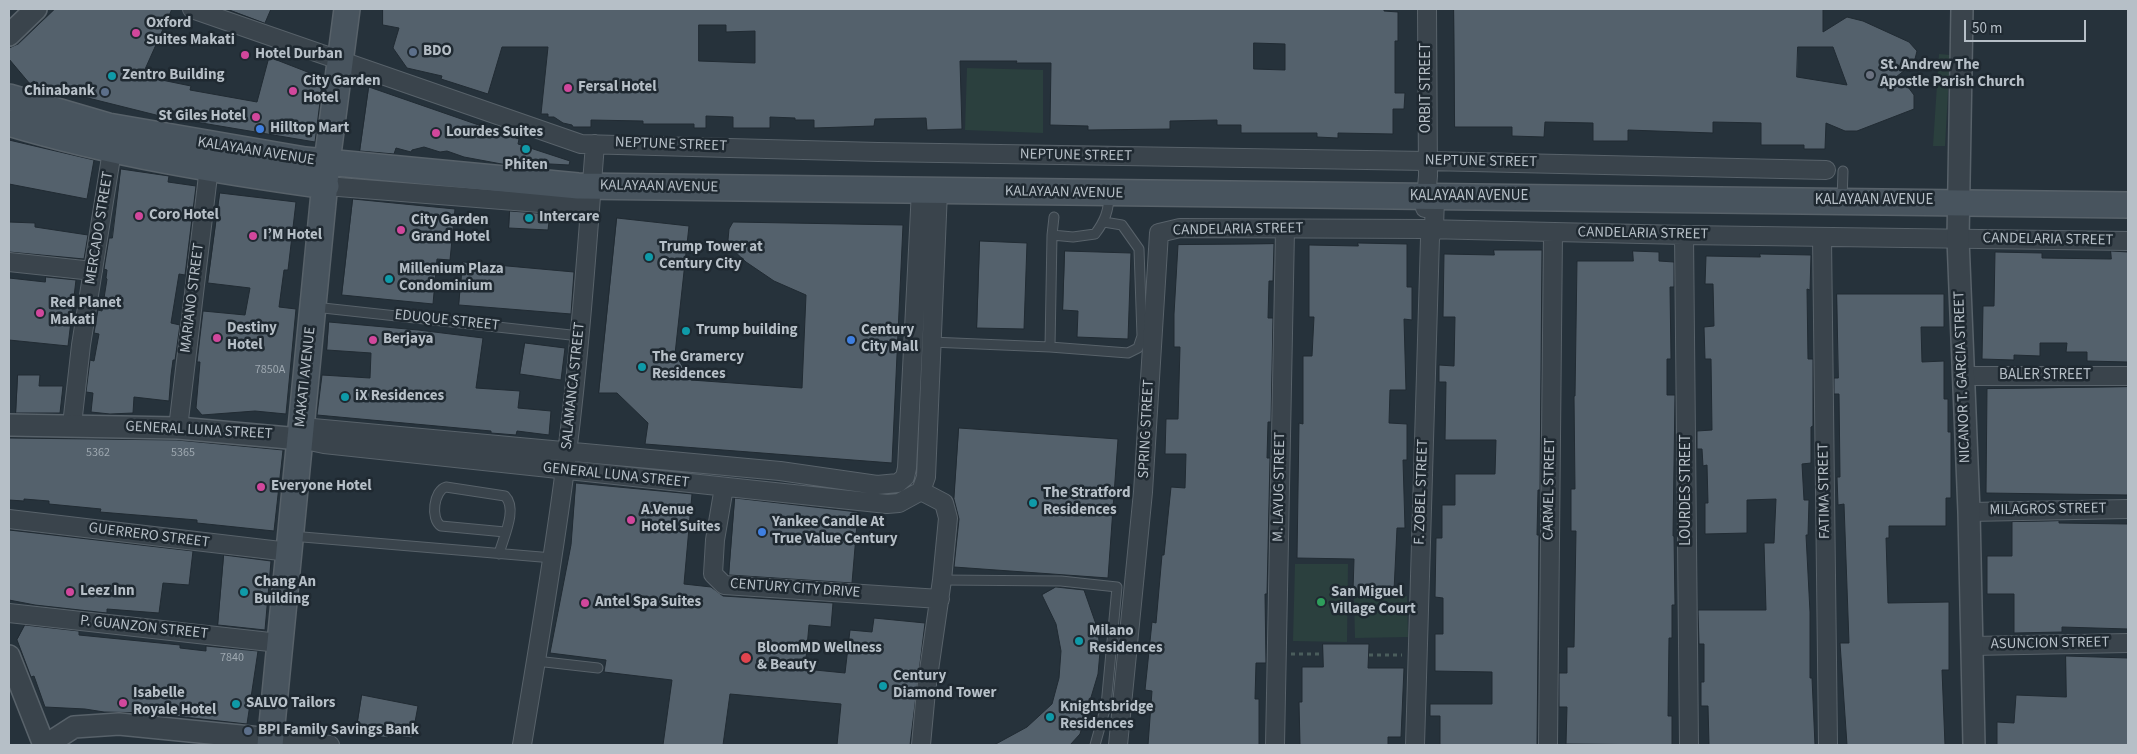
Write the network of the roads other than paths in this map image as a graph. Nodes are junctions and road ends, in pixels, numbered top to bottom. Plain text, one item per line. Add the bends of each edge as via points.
1 (36, 9) edge
2 (192, 9) edge
3 (347, 9) edge
4 (1427, 9) edge
5 (1962, 9) edge
6 (211, 12) edge
7 (9, 35) edge
8 (340, 60) junction
9 (9, 97) edge
10 (9, 123) edge
11 (595, 144) junction
12 (112, 151) junction
13 (1427, 161) junction
14 (209, 167) junction
15 (1826, 170) dead end
16 (1844, 171) dead end
17 (327, 174) junction
18 (930, 190) junction
19 (1109, 193) junction
20 (591, 197) junction
21 (1430, 197) junction
22 (1842, 200) junction
23 (1959, 202) junction
24 (2128, 205) edge
25 (1054, 217) dead end
26 (1104, 222) junction
27 (1285, 230) junction
28 (1430, 232) junction
29 (1553, 232) junction
30 (1159, 233) joint
31 (1052, 235) junction
32 (1684, 235) junction
33 (1822, 237) junction
34 (1958, 239) junction
35 (2128, 241) edge
36 (9, 262) edge
37 (93, 271) junction
38 (313, 307) junction
39 (580, 336) junction
40 (922, 341) junction
41 (1050, 346) junction
42 (1962, 376) junction
43 (2128, 376) edge
44 (9, 425) edge
45 (72, 425) junction
46 (178, 428) junction
47 (301, 433) junction
48 (567, 452) junction
49 (625, 457) junction
50 (690, 463) junction
51 (565, 470) junction
52 (623, 477) junction
53 (688, 483) junction
54 (724, 487) junction
55 (921, 491) junction
56 (2128, 509) edge
57 (1969, 512) junction
58 (9, 519) edge
59 (505, 532) junction
60 (290, 544) junction
61 (499, 554) junction
62 (553, 558) junction
63 (942, 580) junction
64 (940, 599) junction
65 (9, 613) edge
66 (279, 643) junction
67 (2128, 643) edge
68 (1972, 646) junction
69 (9, 656) edge
70 (536, 662) junction
71 (598, 668) dead end
72 (271, 742) edge
73 (45, 745) edge
74 (330, 745) edge
75 (522, 745) edge
76 (921, 745) edge
77 (1095, 745) edge
78 (1118, 745) edge
79 (1275, 745) edge
80 (1415, 745) edge
81 (1548, 745) edge
82 (1689, 745) edge
83 (1828, 745) edge
84 (1974, 745) edge

1 - 7 street
2 - 6 street, NEPTUNE STREET
3 - 8 main road, MAKATI AVENUE
4 - 13 street, ORBIT STREET
5 - 23 street, NICANOR T. GARCIA STREET
6 - 8 street, NEPTUNE STREET
8 - 11 street, NEPTUNE STREET via 581,144
8 - 17 main road, MAKATI AVENUE
9 - 17 main road, KALAYAAN AVENUE via 108,126
10 - 12 main road, KALAYAAN AVENUE
11 - 13 street, NEPTUNE STREET
11 - 20 street, SALAMANCA STREET
12 - 14 main road, KALAYAAN AVENUE
12 - 37 street, MERCADO STREET
13 - 15 street, NEPTUNE STREET
13 - 21 street, ORBIT STREET
14 - 17 main road, KALAYAAN AVENUE
14 - 46 street, MARIANO STREET
16 - 22 lane
17 - 20 main road, KALAYAAN AVENUE
17 - 38 main road, MAKATI AVENUE
18 - 19 main road, KALAYAAN AVENUE
18 - 20 main road, KALAYAAN AVENUE
18 - 40 street, GENERAL LUNA STREET
19 - 21 main road, KALAYAAN AVENUE
19 - 26 lane
20 - 39 street, SALAMANCA STREET
21 - 22 main road, KALAYAAN AVENUE
21 - 28 street, F. ZOBEL STREET
22 - 23 main road, KALAYAAN AVENUE
23 - 24 main road, KALAYAAN AVENUE
23 - 34 street, NICANOR T. GARCIA STREET
25 - 31 lane
26 - 31 lane via 1095,234
26 - 41 lane via 1122,225 1139,249 1142,336 1138,348 1128,353
27 - 28 street, CANDELARIA STREET
27 - 30 street, CANDELARIA STREET via 1180,228
27 - 79 street, M. LAYUG STREET
28 - 29 street, CANDELARIA STREET
28 - 80 street, F. ZOBEL STREET
29 - 32 street, CANDELARIA STREET
29 - 81 street, CARMEL STREET
30 - 78 street, SPRING STREET via 1143,492
31 - 41 lane
32 - 33 street, CANDELARIA STREET
32 - 82 street, LOURDES STREET
33 - 34 street, CANDELARIA STREET
33 - 83 street, FATIMA STREET
34 - 35 street, CANDELARIA STREET
34 - 42 street, NICANOR T. GARCIA STREET
36 - 37 street
37 - 45 street, MERCADO STREET
38 - 39 lane, EDUQUE STREET
38 - 47 main road, MAKATI AVENUE
39 - 48 street, SALAMANCA STREET
40 - 41 lane
40 - 50 street, GENERAL LUNA STREET via 907,468 905,477 898,483 877,485 780,471
40 - 55 street, GENERAL LUNA STREET via 926,477
42 - 43 street, BALER STREET
42 - 57 street, NICANOR T. GARCIA STREET
44 - 45 street, GENERAL LUNA STREET
45 - 46 street, GENERAL LUNA STREET
46 - 47 street, GENERAL LUNA STREET
47 - 48 street, GENERAL LUNA STREET
47 - 51 street, GENERAL LUNA STREET via 324,444
47 - 60 main road, MAKATI AVENUE
48 - 49 street, GENERAL LUNA STREET
48 - 51 street, SALAMANCA STREET
49 - 50 street, GENERAL LUNA STREET
49 - 52 lane
50 - 53 street
51 - 52 street, GENERAL LUNA STREET
51 - 62 street, SALAMANCA STREET
52 - 53 street, GENERAL LUNA STREET via 667,486
53 - 54 street, GENERAL LUNA STREET
54 - 55 street, GENERAL LUNA STREET via 887,504 900,503
54 - 64 street, CENTURY CITY DRIVE via 713,574 724,585
55 - 63 street via 944,503 948,518
56 - 57 street, MILAGROS STREET
57 - 68 street, NICANOR T. GARCIA STREET
58 - 60 street, GUERRERO STREET
59 - 59 lane via 511,507 505,496 446,487 437,493 434,518 441,526
59 - 61 lane
60 - 61 lane, GUERRERO STREET
60 - 66 main road, MAKATI AVENUE
61 - 62 lane, GUERRERO STREET
62 - 70 street, SALAMANCA STREET
63 - 64 street
63 - 77 lane via 1061,581 1117,587 1106,706
64 - 76 street
65 - 66 street, P. GUANZON STREET
66 - 72 main road, MAKATI AVENUE
67 - 68 street, ASUNCION STREET
68 - 84 street, NICANOR T. GARCIA STREET
69 - 73 street
70 - 71 lane
70 - 75 street, SALAMANCA STREET
72 - 73 street via 120,724 74,726
72 - 74 street

